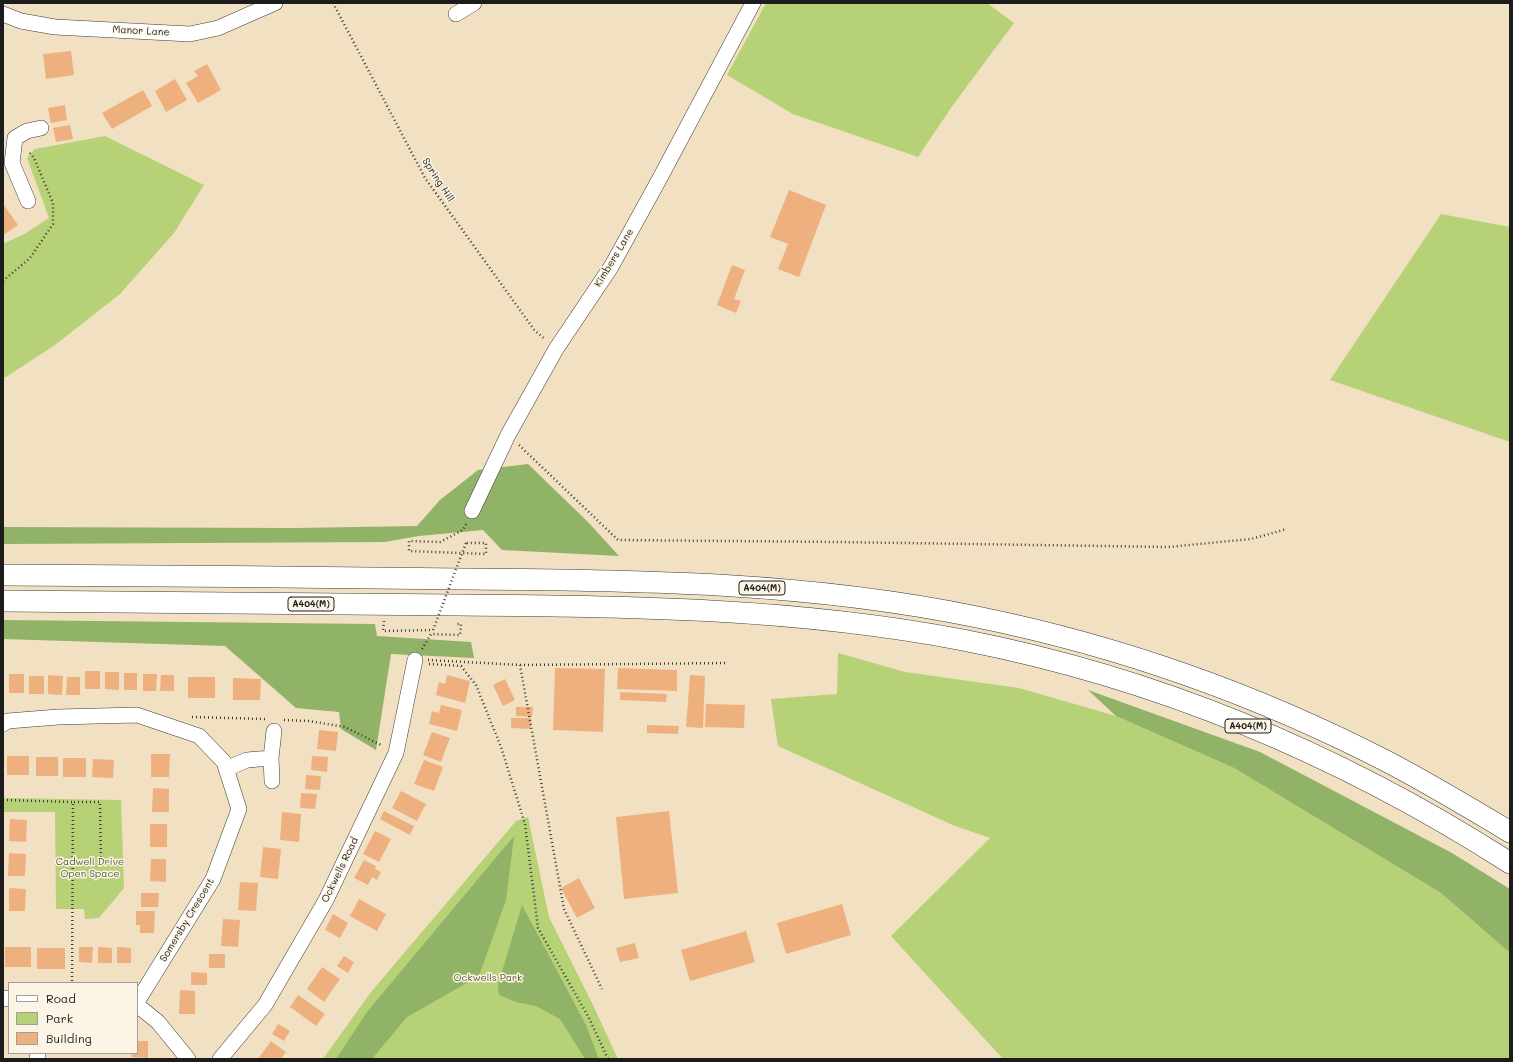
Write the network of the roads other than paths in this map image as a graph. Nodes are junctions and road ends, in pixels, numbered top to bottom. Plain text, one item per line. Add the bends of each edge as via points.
1 (275, 3) edge
2 (474, 3) edge
3 (753, 3) edge
4 (3, 14) edge
5 (456, 14) dead end
6 (41, 128) dead end
7 (9, 136) edge
8 (28, 201) dead end
9 (472, 511) road end
10 (3, 575) edge
11 (3, 601) edge
12 (415, 661) road end
13 (3, 724) edge
14 (274, 731) dead end
15 (271, 758) junction
16 (226, 769) junction
17 (272, 781) dead end
18 (1510, 832) edge
19 (1510, 863) edge
20 (138, 1001) edge
21 (138, 1004) edge
22 (188, 1059) edge
23 (220, 1059) edge

1 - 4 street, Manor Lane via 218,28 190,34 55,27 20,21
2 - 5 street
3 - 9 street, Kimbers Lane via 615,260 556,349 508,435
6 - 7 street
7 - 8 street via 12,163
10 - 18 highway, A404(M) via 640,582 782,589 940,609 1095,645 1245,696 1384,760
11 - 19 highway, A404(M) via 526,605 688,609 811,618 926,633 1002,648 1077,667 1225,716 1367,781
12 - 23 street, Ockwells Road via 396,753 326,900 265,1005
13 - 16 street, Somersby Crescent via 8,721 58,717 137,715 198,736 224,762
14 - 15 street
15 - 16 street via 247,760
15 - 17 street
16 - 20 street, Somersby Crescent via 239,809 213,879
21 - 22 street via 158,1022

